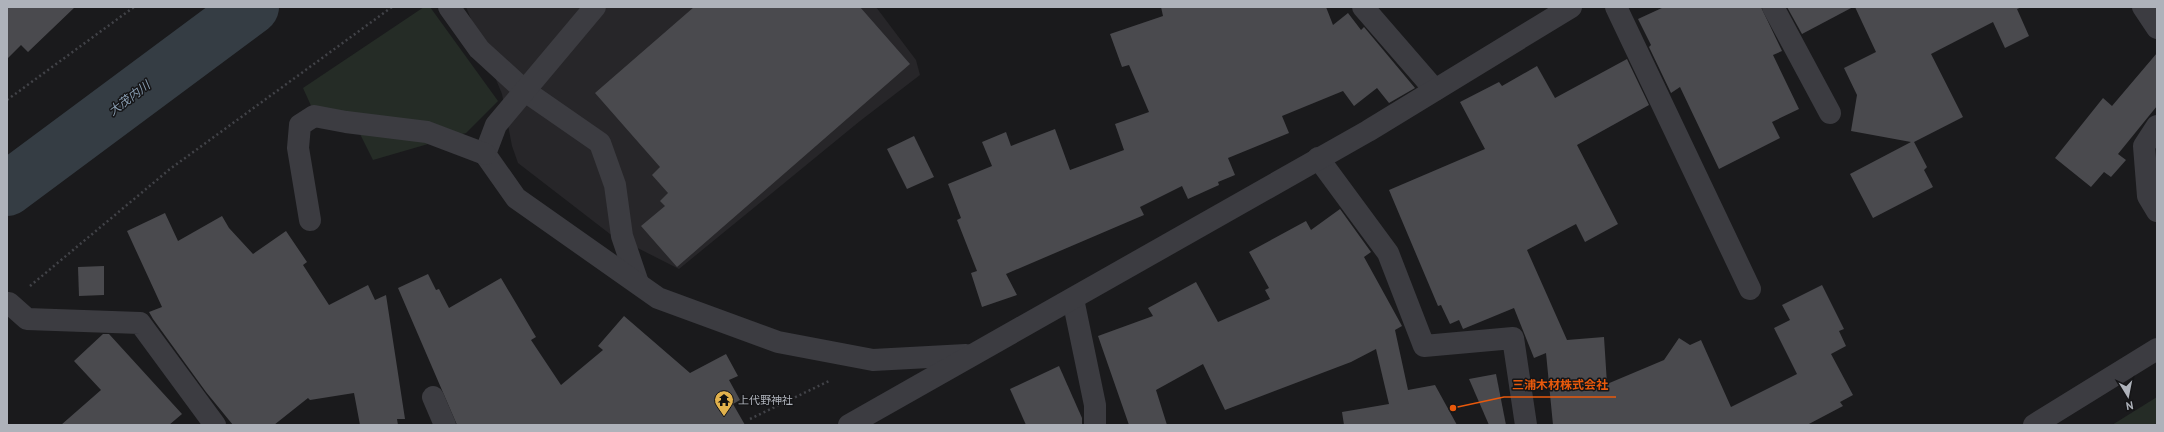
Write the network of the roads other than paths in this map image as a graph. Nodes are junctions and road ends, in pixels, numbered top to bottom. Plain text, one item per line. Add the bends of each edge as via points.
1 (449, 7) edge
2 (594, 7) edge
3 (1363, 7) edge
4 (1570, 7) edge
5 (1616, 7) edge
6 (1773, 7) edge
7 (2143, 7) edge
8 (2157, 28) edge
9 (1435, 90) junction
10 (525, 91) junction
11 (1830, 112) dead end
12 (2157, 126) edge
13 (485, 154) junction
14 (1318, 158) junction
15 (2157, 211) edge
16 (310, 220) dead end
17 (638, 283) junction
18 (1750, 289) dead end
19 (1073, 299) junction
20 (9, 303) road end
21 (2157, 349) edge
22 (972, 355) junction
23 (433, 397) dead end
24 (215, 425) edge
25 (445, 425) edge
26 (849, 425) edge
27 (1095, 425) edge
28 (1526, 425) edge
29 (2034, 425) edge

1 - 10 street via 479,49
2 - 10 street
3 - 9 street
4 - 9 street
5 - 18 street
6 - 11 street
7 - 8 street
9 - 14 street
10 - 13 street via 496,125
10 - 17 street via 600,143 615,185 622,236
12 - 15 street via 2144,146 2148,196
13 - 16 street via 427,132 314,116 300,125 298,148
13 - 17 street via 516,198
14 - 19 street
14 - 28 street via 1388,253 1424,346 1514,338
17 - 22 street via 658,298 778,342 873,360
19 - 22 street
19 - 27 street via 1095,405
20 - 24 street via 27,319 140,323
21 - 29 street
22 - 26 street
23 - 25 street

